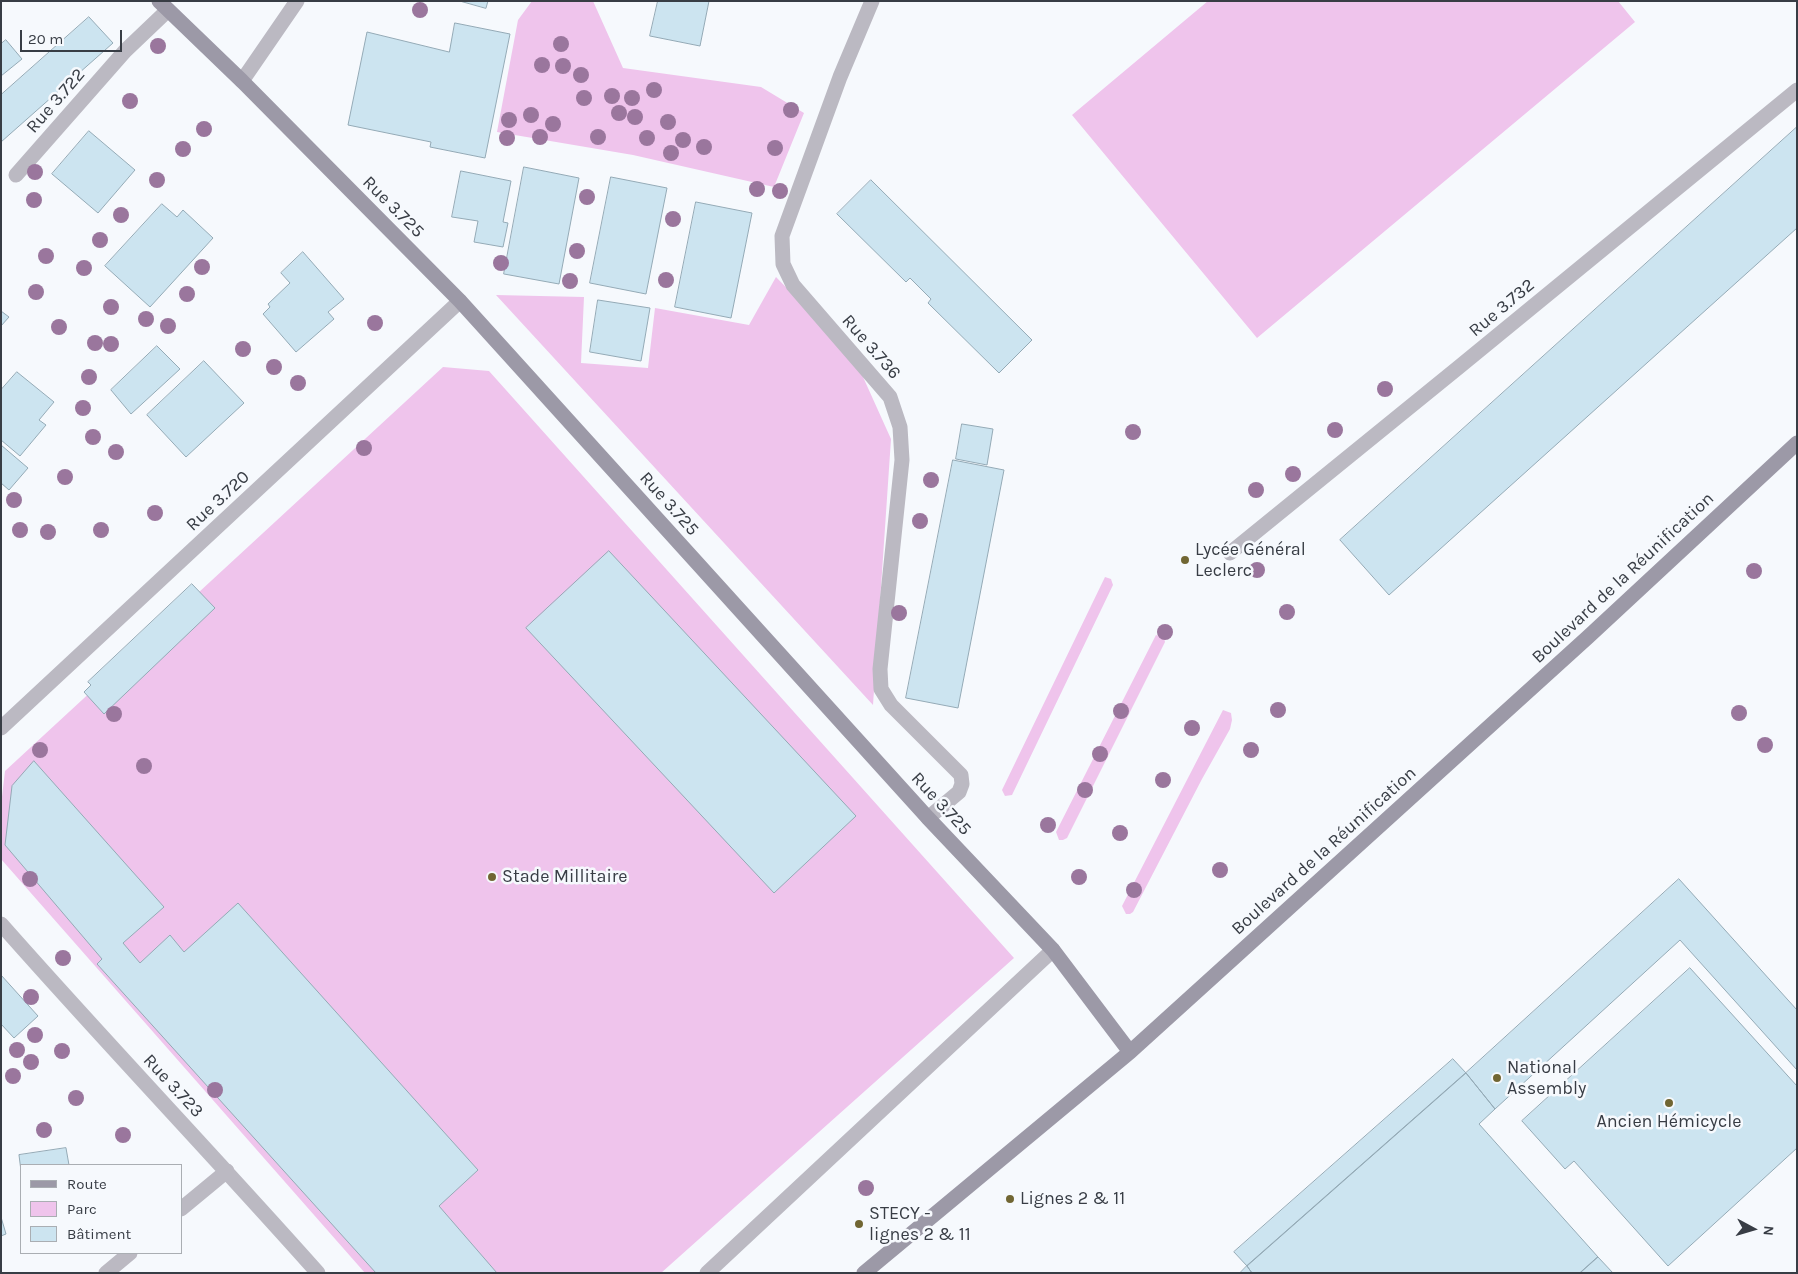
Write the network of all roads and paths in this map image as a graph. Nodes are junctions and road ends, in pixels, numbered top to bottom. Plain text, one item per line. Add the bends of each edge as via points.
1 (296, 1) edge
2 (872, 1) edge
3 (164, 6) edge
4 (242, 81) junction
5 (1797, 90) edge
6 (16, 174) dead end
7 (460, 301) junction
8 (1797, 443) edge
9 (1230, 553) dead end
10 (1, 728) edge
11 (928, 818) junction
12 (1, 924) edge
13 (1053, 950) junction
14 (1130, 1052) junction
15 (227, 1171) junction
16 (182, 1209) edge
17 (129, 1254) edge
18 (106, 1273) edge
19 (318, 1273) edge
20 (708, 1273) edge
21 (864, 1273) edge

1 - 4 street
2 - 11 street, Rue 3.736 via 840,77 782,236 783,264 793,285 890,397 900,427 902,460 880,669 881,688 891,705 961,775 959,792
3 - 4 street, Rue 3.725
3 - 6 street, Rue 3.722
4 - 7 street, Rue 3.725
5 - 9 street, Rue 3.732
7 - 10 street, Rue 3.720
7 - 11 street, Rue 3.725
8 - 14 street, Boulevard de la Réunification
11 - 13 street, Rue 3.725
12 - 15 street, Rue 3.723
13 - 14 street, Rue 3.725
13 - 20 street
14 - 21 street, Boulevard de la Réunification
15 - 16 street
15 - 19 street, Rue 3.723
17 - 18 street

